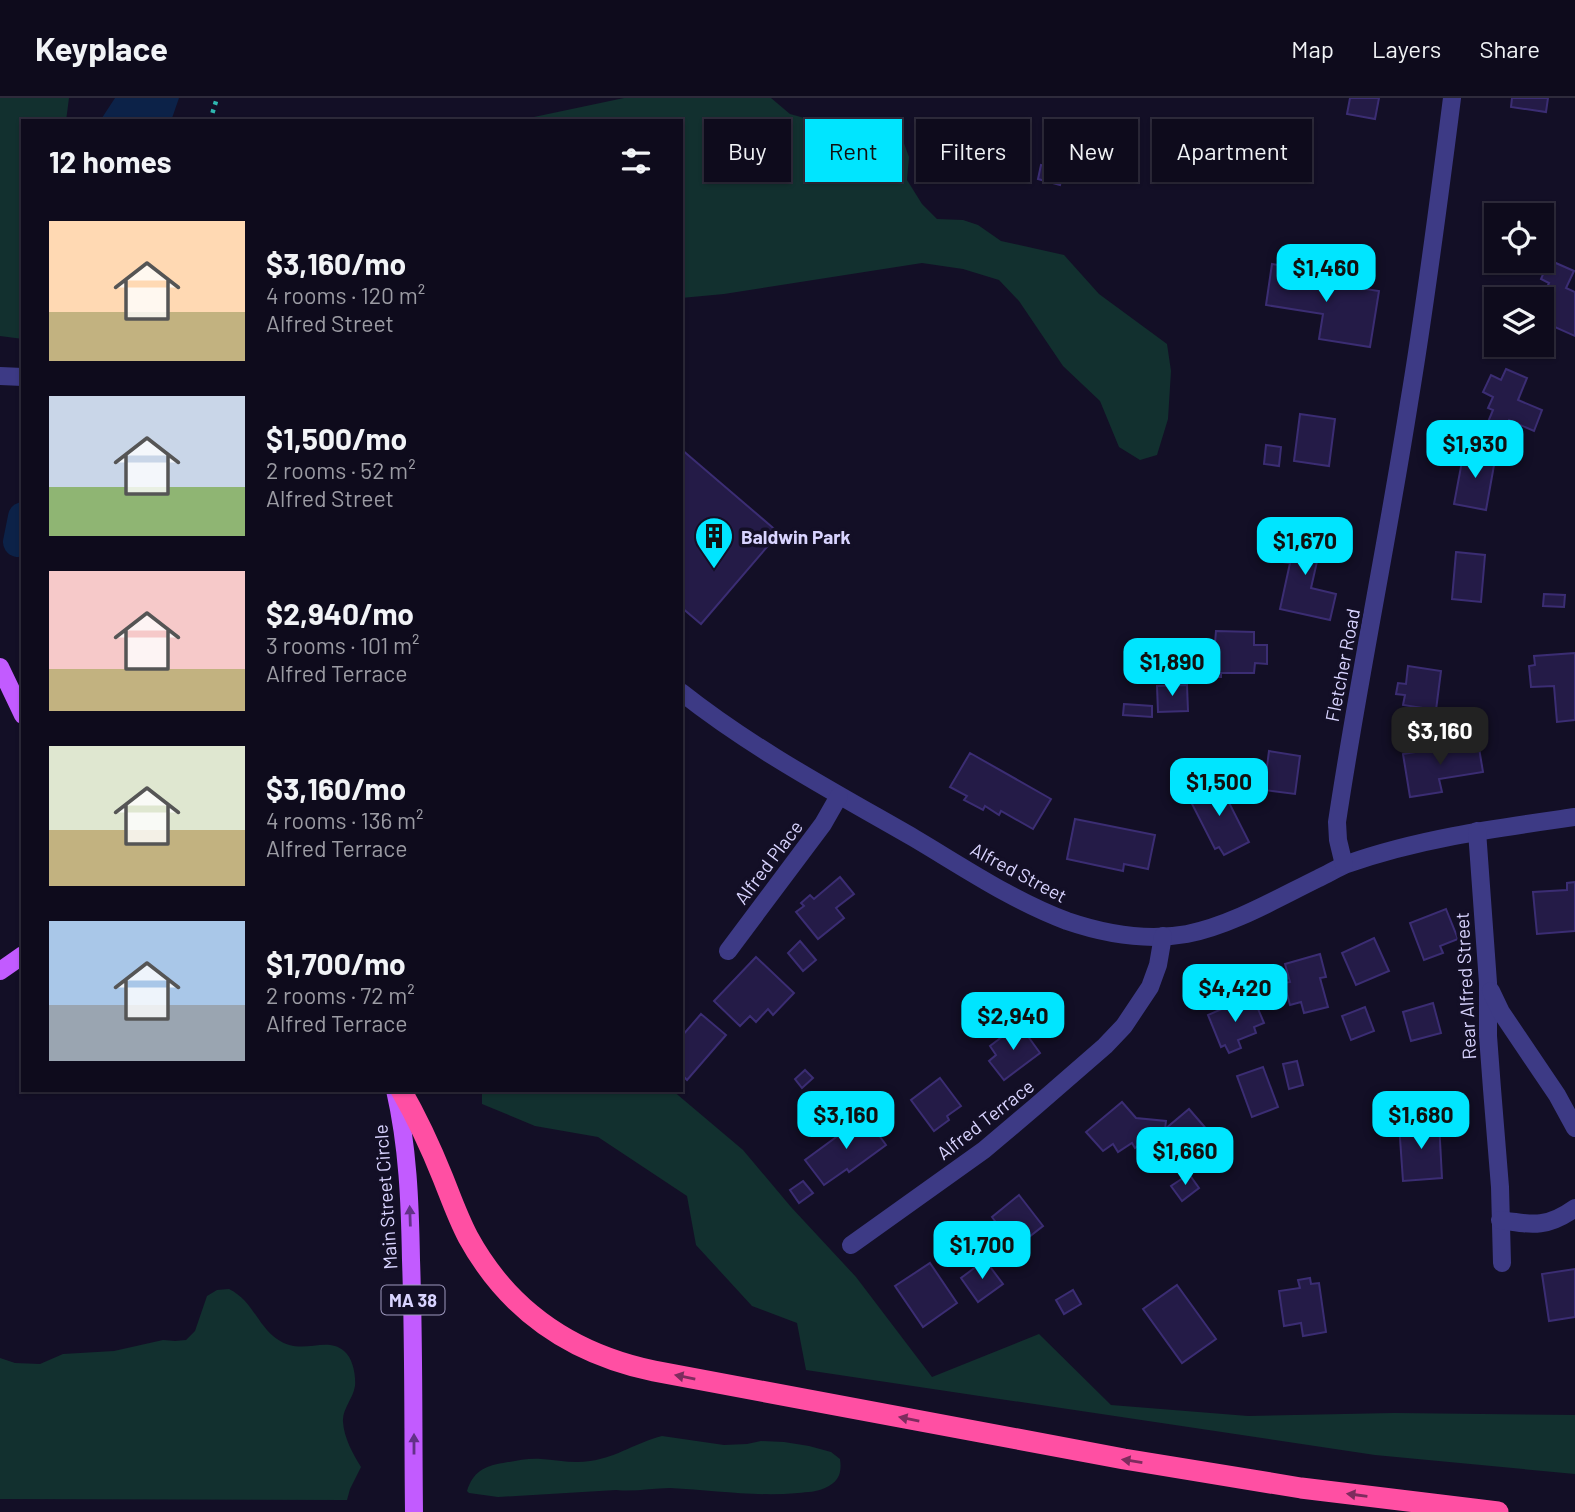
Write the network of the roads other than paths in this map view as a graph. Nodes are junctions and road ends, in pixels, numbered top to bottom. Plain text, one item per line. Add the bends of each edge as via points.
1 (1452, 98) edge
2 (0, 376) edge
3 (21, 377) edge
4 (0, 667) edge
5 (683, 694) edge
6 (21, 711) edge
7 (839, 796) junction
8 (1575, 817) edge
9 (1477, 831) junction
10 (1344, 865) junction
11 (1163, 936) junction
12 (729, 951) dead end
13 (21, 956) edge
14 (0, 971) edge
15 (1488, 983) junction
16 (395, 1092) edge
17 (402, 1092) edge
18 (1575, 1128) edge
19 (1575, 1208) edge
20 (1500, 1220) junction
21 (851, 1245) dead end
22 (1502, 1264) dead end
23 (414, 1512) edge
24 (1498, 1512) edge

1 - 10 street, Fletcher Road via 1410,401 1338,822
2 - 3 street
4 - 6 main road
5 - 7 street, Alfred Street
7 - 11 street, Alfred Street via 1051,915 1116,933
7 - 12 street, Alfred Place
8 - 9 street, Alfred Street
9 - 10 street, Alfred Street
9 - 15 street, Rear Alfred Street
10 - 11 street, Alfred Street via 1219,924
11 - 21 street, Alfred Terrace via 1150,987 1105,1046 984,1150
13 - 14 main road
15 - 18 street via 1501,1012
15 - 20 street, Rear Alfred Street
23 -> 16 main road, Main Street Circle / MA 38 via 409,1175
24 -> 17 highway via 1124,1460 607,1359 543,1324 496,1279 468,1237
19 - 20 street via 1542,1224
20 - 22 street, Rear Alfred Street

